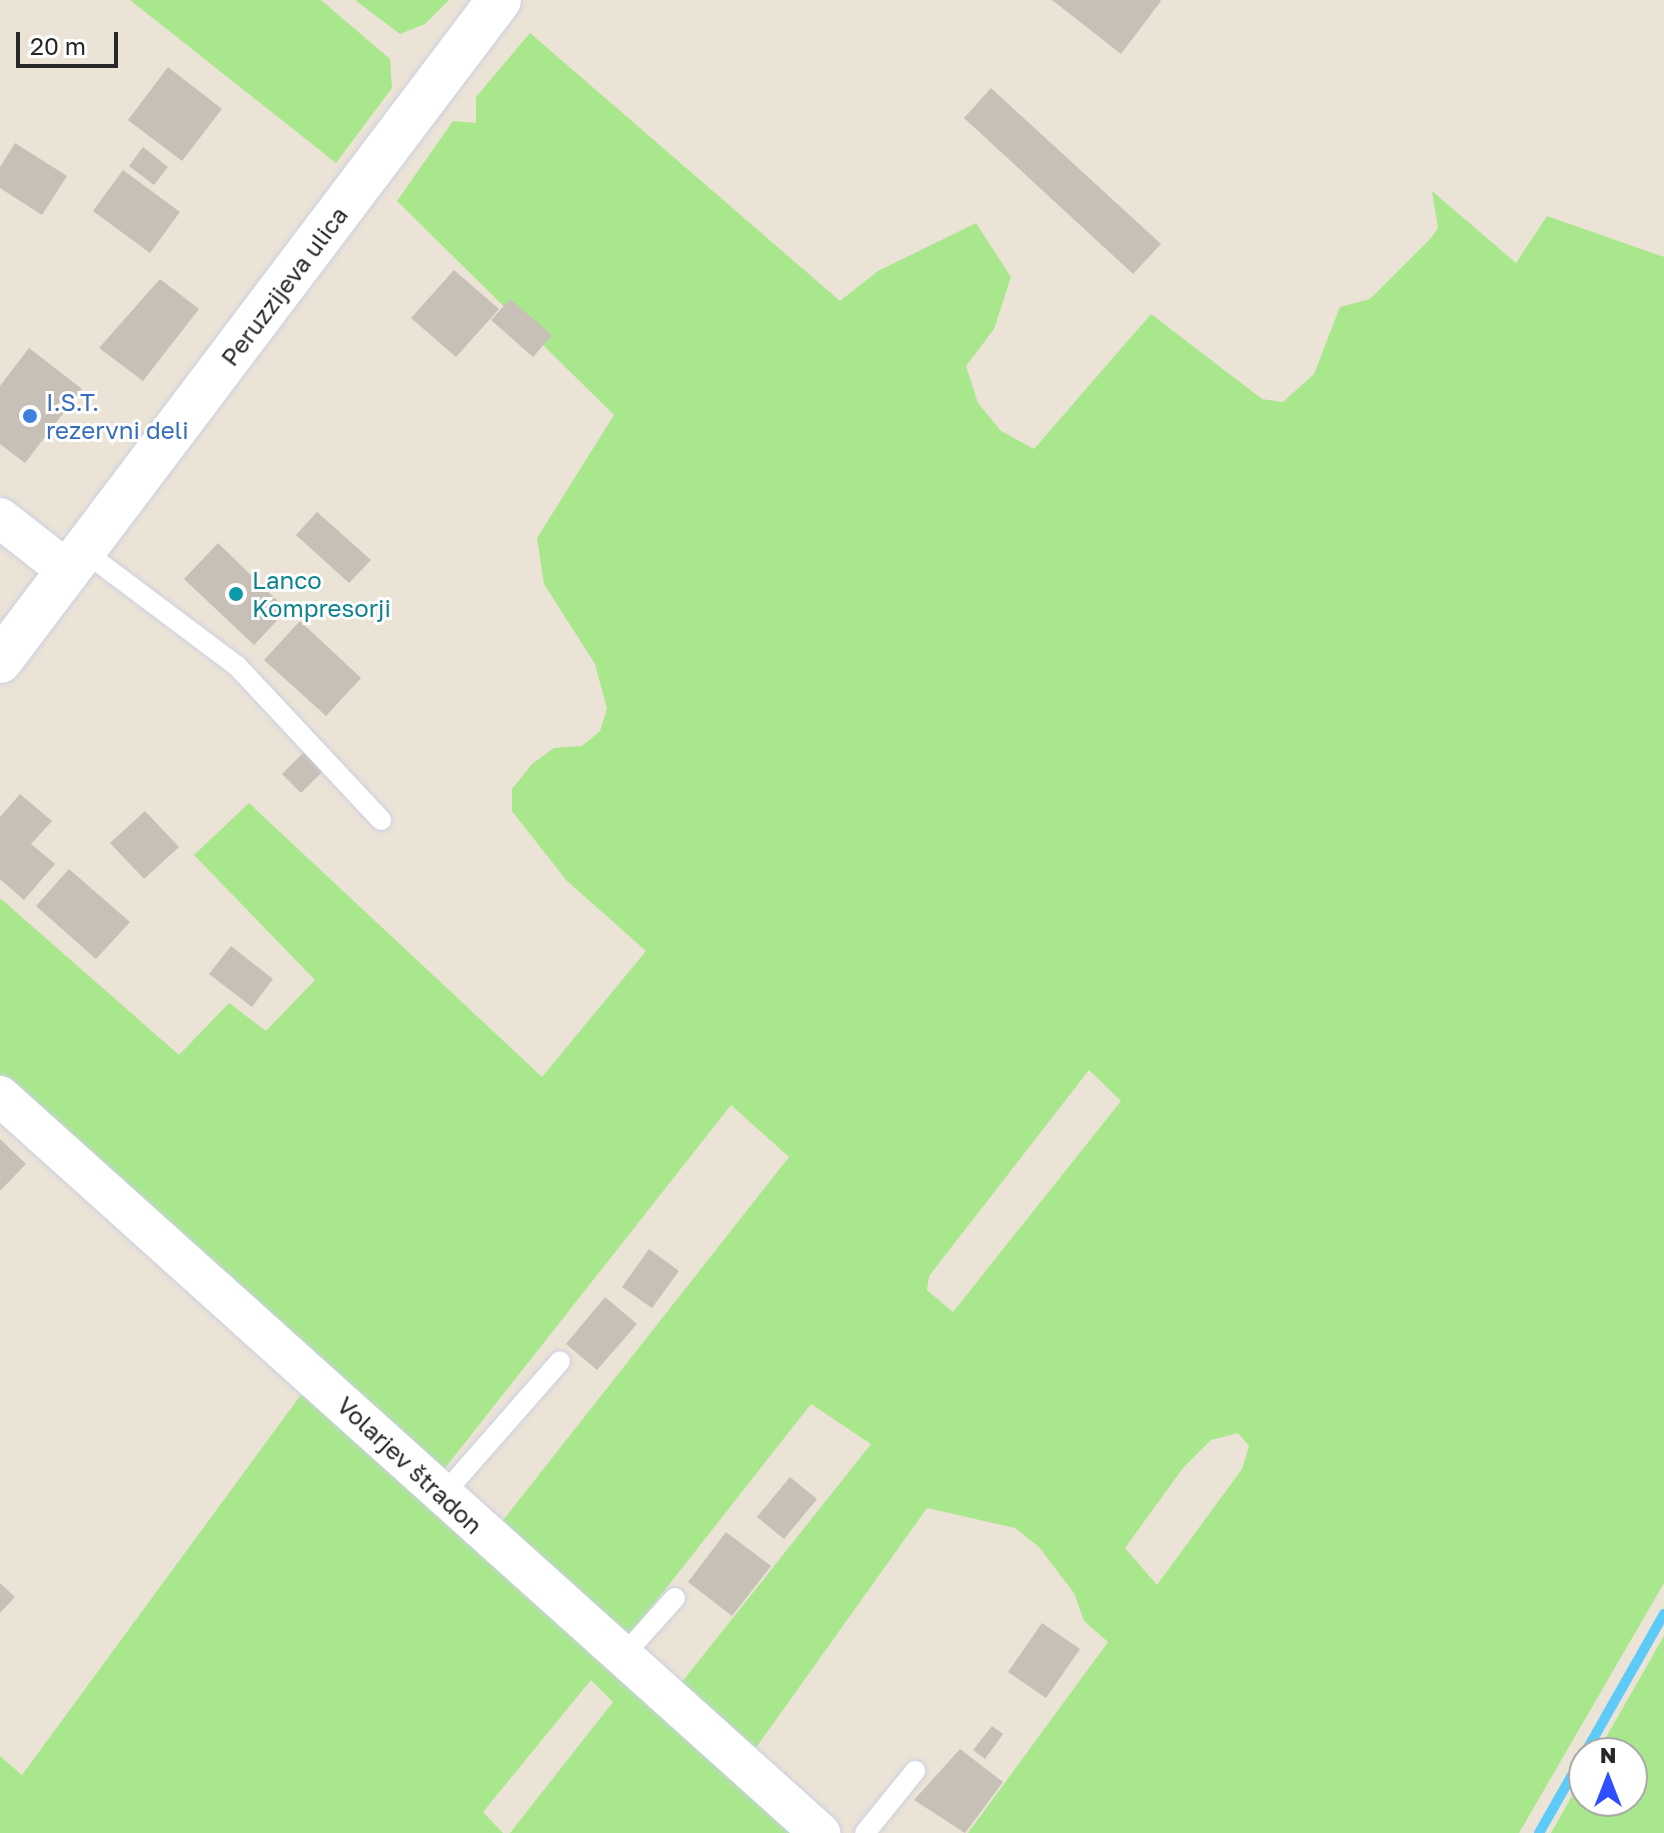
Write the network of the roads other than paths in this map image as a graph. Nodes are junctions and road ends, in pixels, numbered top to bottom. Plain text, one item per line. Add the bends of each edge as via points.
1 (499, 0) edge
2 (0, 518) edge
3 (77, 562) junction
4 (0, 661) edge
5 (381, 820) dead end
6 (0, 1096) edge
7 (560, 1361) dead end
8 (442, 1496) junction
9 (675, 1598) dead end
10 (620, 1659) junction
11 (915, 1771) dead end
12 (820, 1833) edge
13 (865, 1833) edge

1 - 3 main road, Peruzzijeva ulica
2 - 3 street
3 - 4 main road, Peruzzijeva ulica
3 - 5 lane via 237,666
6 - 8 street, Volarjev štradon
7 - 8 lane
8 - 10 street, Volarjev štradon
9 - 10 lane
10 - 12 street, Volarjev štradon
11 - 13 lane

